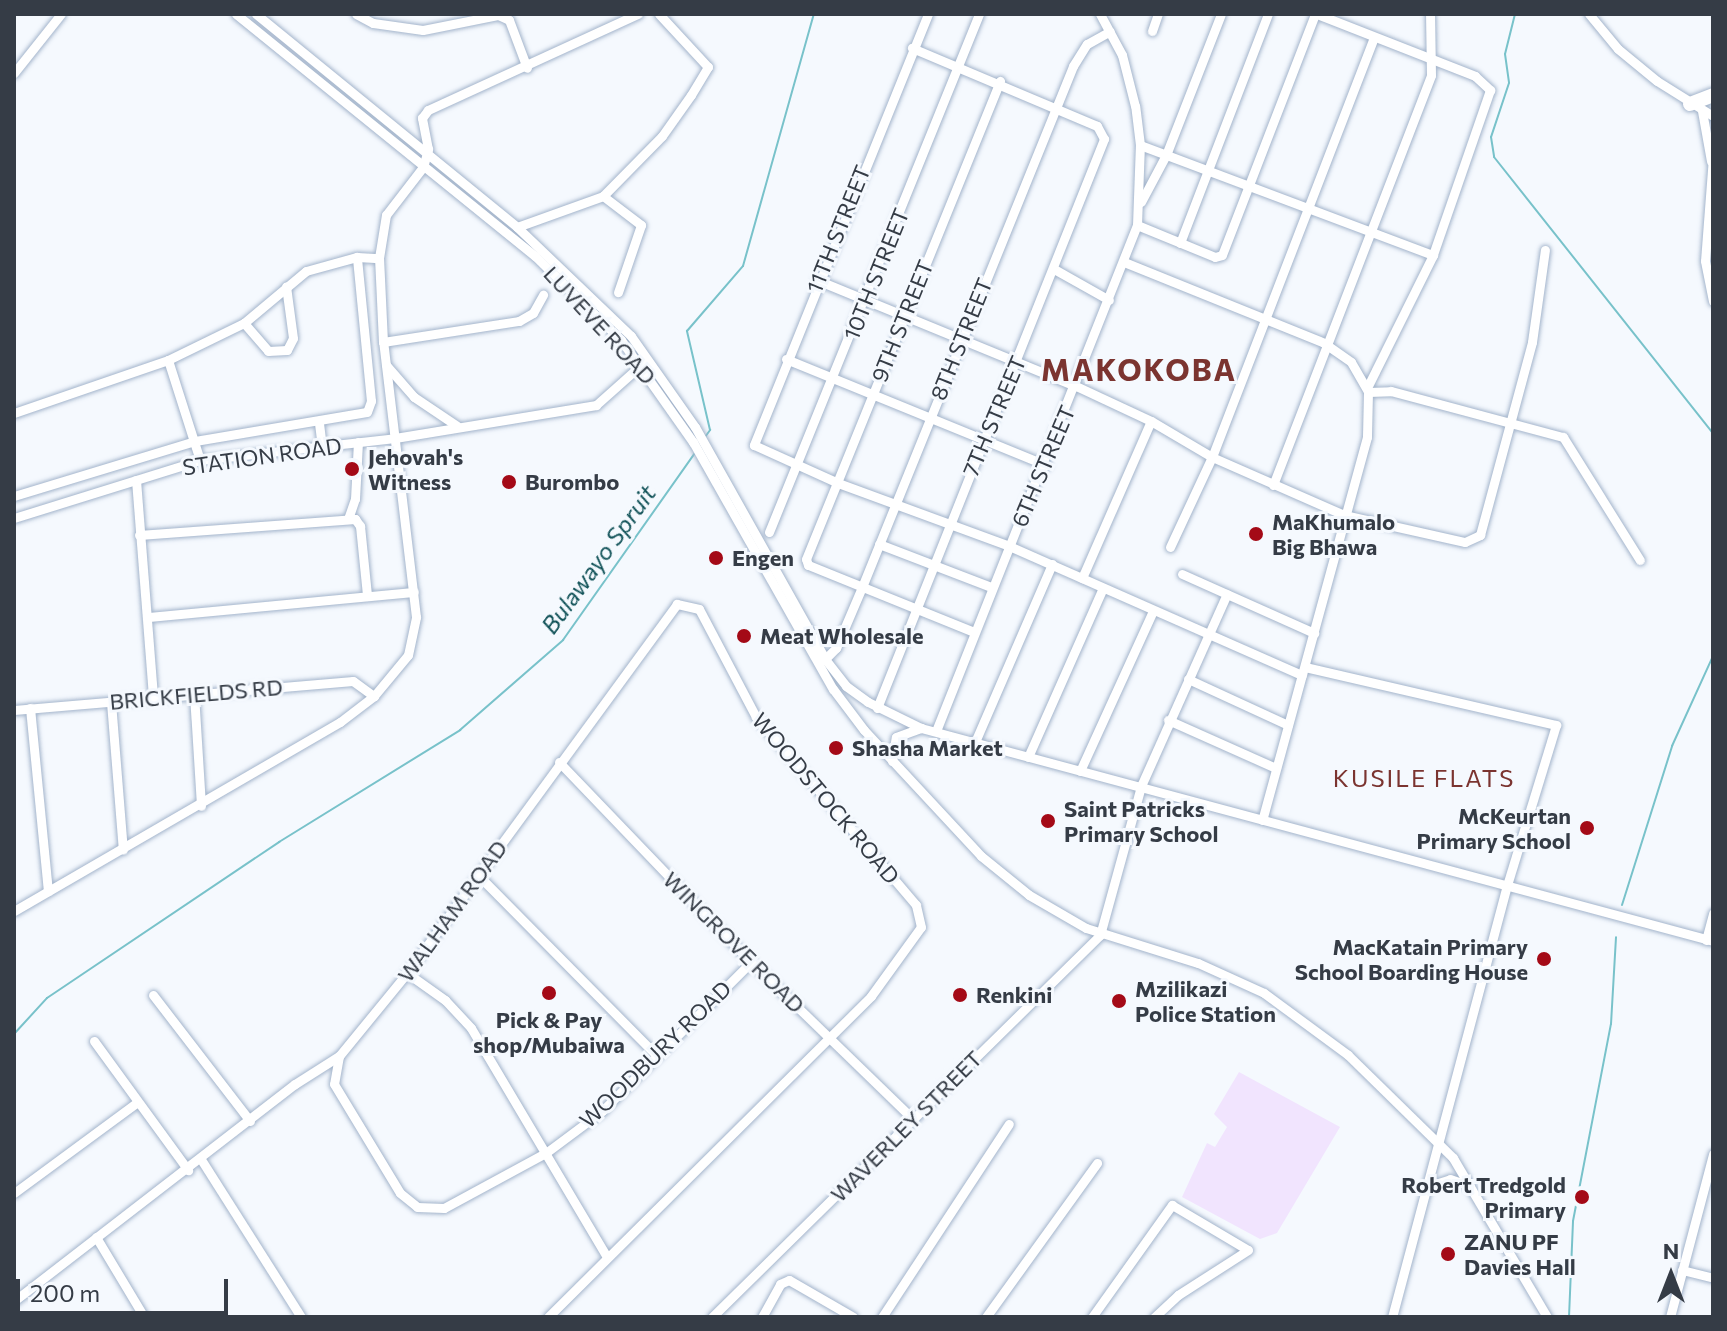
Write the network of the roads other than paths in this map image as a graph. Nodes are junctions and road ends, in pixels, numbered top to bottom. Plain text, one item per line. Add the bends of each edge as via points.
1 (61, 14) edge
2 (236, 14) edge
3 (256, 14) edge
4 (356, 14) edge
5 (638, 14) edge
6 (659, 14) edge
7 (928, 14) edge
8 (979, 14) edge
9 (1100, 14) edge
10 (1158, 14) edge
11 (1221, 14) edge
12 (1268, 14) edge
13 (1316, 14) edge
14 (1430, 14) edge
15 (1589, 14) edge
16 (1110, 31) junction
17 (1152, 31) dead end
18 (1373, 39) junction
19 (912, 48) junction
20 (1434, 60) junction
21 (960, 66) junction
22 (527, 68) junction
23 (14, 73) edge
24 (1000, 81) junction
25 (1713, 95) edge
26 (1055, 106) junction
27 (1696, 107) junction
28 (1713, 116) edge
29 (1140, 145) junction
30 (427, 153) junction
31 (1166, 155) junction
32 (1712, 160) edge
33 (423, 167) junction
34 (1205, 171) junction
35 (1248, 187) junction
36 (603, 196) junction
37 (1140, 204) junction
38 (1306, 208) junction
39 (1137, 225) junction
40 (517, 227) junction
41 (1373, 234) junction
42 (1180, 243) junction
43 (1545, 250) dead end
44 (1433, 255) junction
45 (357, 257) junction
46 (379, 258) junction
47 (1124, 262) junction
48 (1054, 269) junction
49 (817, 280) junction
50 (286, 286) junction
51 (618, 292) dead end
52 (543, 295) dead end
53 (865, 300) junction
54 (1109, 300) junction
55 (1713, 301) edge
56 (904, 316) junction
57 (1264, 319) junction
58 (244, 323) junction
59 (961, 339) junction
60 (383, 342) junction
61 (1324, 343) junction
62 (786, 359) junction
63 (168, 360) junction
64 (1017, 362) junction
65 (642, 364) junction
66 (386, 365) junction
67 (834, 379) junction
68 (1076, 386) junction
69 (1368, 390) junction
70 (872, 394) junction
71 (14, 413) edge
72 (929, 418) junction
73 (1151, 421) junction
74 (1510, 422) junction
75 (319, 423) junction
76 (457, 426) junction
77 (395, 438) junction
78 (984, 440) junction
79 (195, 441) junction
80 (358, 442) junction
81 (322, 446) junction
82 (1212, 457) junction
83 (200, 460) junction
84 (1046, 465) junction
85 (796, 466) junction
86 (136, 480) junction
87 (838, 483) junction
88 (1273, 485) junction
89 (14, 496) edge
90 (896, 503) junction
91 (1344, 515) junction
92 (14, 518) edge
93 (348, 519) junction
94 (950, 524) junction
95 (769, 532) dead end
96 (139, 535) junction
97 (879, 544) junction
98 (1009, 546) junction
99 (1170, 547) dead end
100 (1640, 560) dead end
101 (1052, 564) junction
102 (934, 566) junction
103 (1182, 574) dead end
104 (1082, 578) junction
105 (862, 587) junction
106 (991, 587) junction
107 (1103, 588) junction
108 (414, 592) junction
109 (1227, 594) junction
110 (367, 595) junction
111 (917, 607) junction
112 (1153, 611) junction
113 (148, 617) junction
114 (974, 632) junction
115 (1314, 633) junction
116 (1208, 638) junction
117 (825, 659) junction
118 (1304, 671) junction
119 (1188, 679) junction
120 (194, 694) junction
121 (374, 696) junction
122 (153, 698) junction
123 (111, 702) junction
124 (30, 708) junction
125 (877, 708) junction
126 (14, 710) edge
127 (1168, 720) junction
128 (1288, 725) junction
129 (921, 728) junction
130 (936, 731) junction
131 (975, 742) junction
132 (1028, 757) junction
133 (892, 761) junction
134 (559, 762) junction
135 (1276, 768) junction
136 (1080, 771) junction
137 (1141, 786) junction
138 (201, 806) junction
139 (1262, 820) junction
140 (123, 850) junction
141 (479, 876) junction
142 (1507, 885) junction
143 (48, 891) junction
144 (14, 911) edge
145 (1713, 913) edge
146 (1100, 935) junction
147 (1710, 940) edge
148 (751, 962) junction
149 (407, 973) junction
150 (153, 995) dead end
151 (830, 1037) junction
152 (94, 1041) dead end
153 (339, 1056) junction
154 (657, 1056) junction
155 (136, 1103) junction
156 (913, 1119) junction
157 (250, 1121) junction
158 (1009, 1124) dead end
159 (1439, 1140) junction
160 (547, 1152) junction
161 (1713, 1154) edge
162 (202, 1161) junction
163 (1097, 1163) dead end
164 (188, 1170) junction
165 (1429, 1186) junction
166 (1471, 1187) junction
167 (14, 1193) edge
168 (96, 1237) junction
169 (607, 1257) junction
170 (1682, 1270) junction
171 (1713, 1278) edge
172 (14, 1301) edge
173 (144, 1317) edge
174 (301, 1317) edge
175 (548, 1317) edge
176 (712, 1317) edge
177 (762, 1317) edge
178 (853, 1317) edge
179 (882, 1317) edge
180 (986, 1317) edge
181 (1092, 1317) edge
182 (1154, 1317) edge
183 (1392, 1317) edge
184 (1547, 1317) edge
185 (1670, 1317) edge

1 - 23 street
2 - 33 street, LUVEVE ROAD
3 - 30 street, LUVEVE ROAD
4 - 22 street via 373,23 423,30 498,15 509,20
5 - 22 street
6 - 36 street via 708,67 662,136
7 - 19 street, 11TH STREET
8 - 21 street, 10TH STREET
9 - 16 street, 6TH STREET
10 - 17 street
11 - 31 street
12 - 34 street
13 - 18 street
13 - 35 street
14 - 20 street
15 - 27 street via 1618,49
16 - 26 street, 8TH STREET via 1081,51
16 - 29 street, 6TH STREET via 1131,84
18 - 20 street
18 - 38 street
19 - 21 street
19 - 49 street, 11TH STREET
20 - 41 street
20 - 44 street via 1475,76 1490,90
21 - 24 street
21 - 53 street, 10TH STREET
22 - 30 street via 428,110 422,118
24 - 26 street
24 - 56 street, 9TH STREET
25 - 27 highway
26 - 48 street, 7TH STREET via 1102,130 1103,150
26 - 59 street, 8TH STREET
27 - 28 street
27 - 32 street
29 - 31 street
29 - 37 street, 6TH STREET
30 - 33 street
30 - 40 street, LUVEVE ROAD
31 - 34 street
31 - 37 street
32 - 55 street via 1705,261
33 - 46 street via 386,215
33 - 65 street, LUVEVE ROAD via 535,256
34 - 35 street
34 - 42 street
35 - 38 street
35 - 42 street via 1222,255
36 - 40 street
36 - 51 street via 641,225
37 - 39 street, 6TH STREET
38 - 41 street
38 - 57 street
39 - 42 street
39 - 47 street, 6TH STREET
40 - 117 street, LUVEVE ROAD via 631,336 695,427
41 - 44 street
41 - 61 street
43 - 74 street via 1532,342
44 - 69 street
45 - 46 street
45 - 50 street via 306,271
45 - 75 street via 371,405 363,414
46 - 60 street
47 - 54 street, 6TH STREET
47 - 57 street
48 - 54 street
48 - 64 street, 7TH STREET
49 - 53 street
49 - 62 street, 11TH STREET
50 - 58 street
50 - 58 street via 293,338 287,350 268,351
52 - 60 street via 533,313 519,321
53 - 56 street
53 - 67 street, 10TH STREET
54 - 68 street, 6TH STREET
56 - 59 street
56 - 70 street, 9TH STREET
57 - 61 street
57 - 82 street
58 - 63 street
59 - 64 street
59 - 72 street, 8TH STREET
60 - 66 street
61 - 69 street via 1351,362
61 - 88 street
62 - 67 street
62 - 85 street, 11TH STREET via 754,445
63 - 71 street
63 - 79 street
64 - 68 street
64 - 78 street, 7TH STREET
65 - 76 street, STATION ROAD via 596,405
65 - 133 street, LUVEVE ROAD via 693,442 821,671
66 - 76 street via 414,397
66 - 77 street
67 - 70 street
67 - 85 street, 10TH STREET
68 - 73 street
68 - 84 street, 6TH STREET
69 - 74 street via 1391,391
69 - 91 street via 1369,430
70 - 72 street
70 - 87 street, 9TH STREET
72 - 78 street
72 - 90 street, 8TH STREET
73 - 82 street
73 - 104 street
74 - 91 street via 1480,535 1474,541
74 - 100 street via 1569,441 1579,468
75 - 79 street
75 - 81 street
76 - 77 street, STATION ROAD
77 - 80 street, STATION ROAD
77 - 108 street
78 - 84 street
78 - 94 street, 7TH STREET
79 - 83 street
79 - 89 street
80 - 81 street, STATION ROAD
80 - 93 street via 355,499
81 - 83 street, STATION ROAD
82 - 88 street
82 - 99 street
83 - 86 street, STATION ROAD
84 - 98 street, 6TH STREET
85 - 87 street
85 - 95 street, 10TH STREET
86 - 92 street, STATION ROAD
86 - 96 street
87 - 90 street
87 - 105 street, 9TH STREET via 806,562
88 - 91 street
90 - 94 street
90 - 97 street, 8TH STREET
91 - 115 street
93 - 96 street
93 - 110 street via 360,526
94 - 98 street
94 - 102 street, 7TH STREET
96 - 113 street
97 - 102 street
97 - 105 street, 8TH STREET
98 - 101 street
98 - 106 street, 6TH STREET
101 - 104 street
101 - 131 street
102 - 106 street
102 - 111 street, 7TH STREET
103 - 109 street
104 - 107 street
105 - 111 street
105 - 117 street, 8TH STREET via 836,648
106 - 114 street, 6TH STREET
107 - 112 street
107 - 132 street
108 - 110 street
108 - 121 street via 414,642
109 - 115 street
109 - 116 street
110 - 113 street
111 - 114 street
111 - 125 street, 7TH STREET
112 - 116 street
112 - 136 street
113 - 122 street
114 - 130 street, 6TH STREET
115 - 118 street
116 - 118 street
116 - 119 street
117 - 125 street, LUVEVE ROAD via 846,686
118 - 128 street
118 - 142 street via 1556,725
119 - 127 street
119 - 128 street
120 - 121 street, BRICKFIELDS RD via 353,681
120 - 122 street, BRICKFIELDS RD
120 - 138 street
121 - 138 street
122 - 123 street, BRICKFIELDS RD
123 - 124 street, BRICKFIELDS RD
123 - 140 street
124 - 126 street, BRICKFIELDS RD
124 - 143 street
125 - 129 street, LUVEVE ROAD
127 - 135 street
127 - 137 street
128 - 135 street
129 - 130 street, LUVEVE ROAD
129 - 133 street via 896,737
130 - 131 street, LUVEVE ROAD
131 - 132 street, LUVEVE ROAD
132 - 136 street, LUVEVE ROAD
133 - 146 street, LUVEVE ROAD via 1012,883
134 - 141 street, WALHAM ROAD
134 - 148 street, WINGROVE ROAD
134 - 151 street, WOODSTOCK ROAD via 669,610 677,604 695,604 756,717 922,918 904,956
135 - 139 street
136 - 137 street, LUVEVE ROAD
137 - 139 street, LUVEVE ROAD
137 - 146 street
138 - 140 street
139 - 142 street, LUVEVE ROAD
140 - 143 street
141 - 149 street, WALHAM ROAD
141 - 154 street
142 - 147 street, LUVEVE ROAD
142 - 159 street
143 - 144 street
145 - 147 street
146 - 156 street, WAVERLEY STREET
146 - 159 street, LUVEVE ROAD via 1220,971 1284,1005
148 - 151 street, WINGROVE ROAD
148 - 154 street, WOODBURY ROAD
149 - 153 street, WALHAM ROAD
149 - 160 street via 445,1000 471,1028
150 - 157 street
151 - 156 street, WINGROVE ROAD
151 - 169 street
152 - 155 street
153 - 157 street, WALHAM ROAD
153 - 160 street, WOODBURY ROAD via 333,1076 337,1092 400,1193 417,1207 457,1205
154 - 160 street, WOODBURY ROAD via 602,1111
155 - 164 street
155 - 167 street
156 - 176 street, WAVERLEY STREET
157 - 162 street, WALHAM ROAD
158 - 179 street
159 - 165 street
159 - 166 street, LUVEVE ROAD
160 - 169 street
161 - 170 street
162 - 164 street, WALHAM ROAD
162 - 174 street
163 - 180 street
164 - 168 street, WALHAM ROAD
165 - 166 street via 1450,1179
165 - 183 street
166 - 184 street, LUVEVE ROAD
168 - 172 street, WALHAM ROAD
168 - 173 street
169 - 175 street
170 - 171 street
170 - 185 street
177 - 178 street via 780,1284 789,1280
181 - 182 street via 1172,1205 1248,1250

